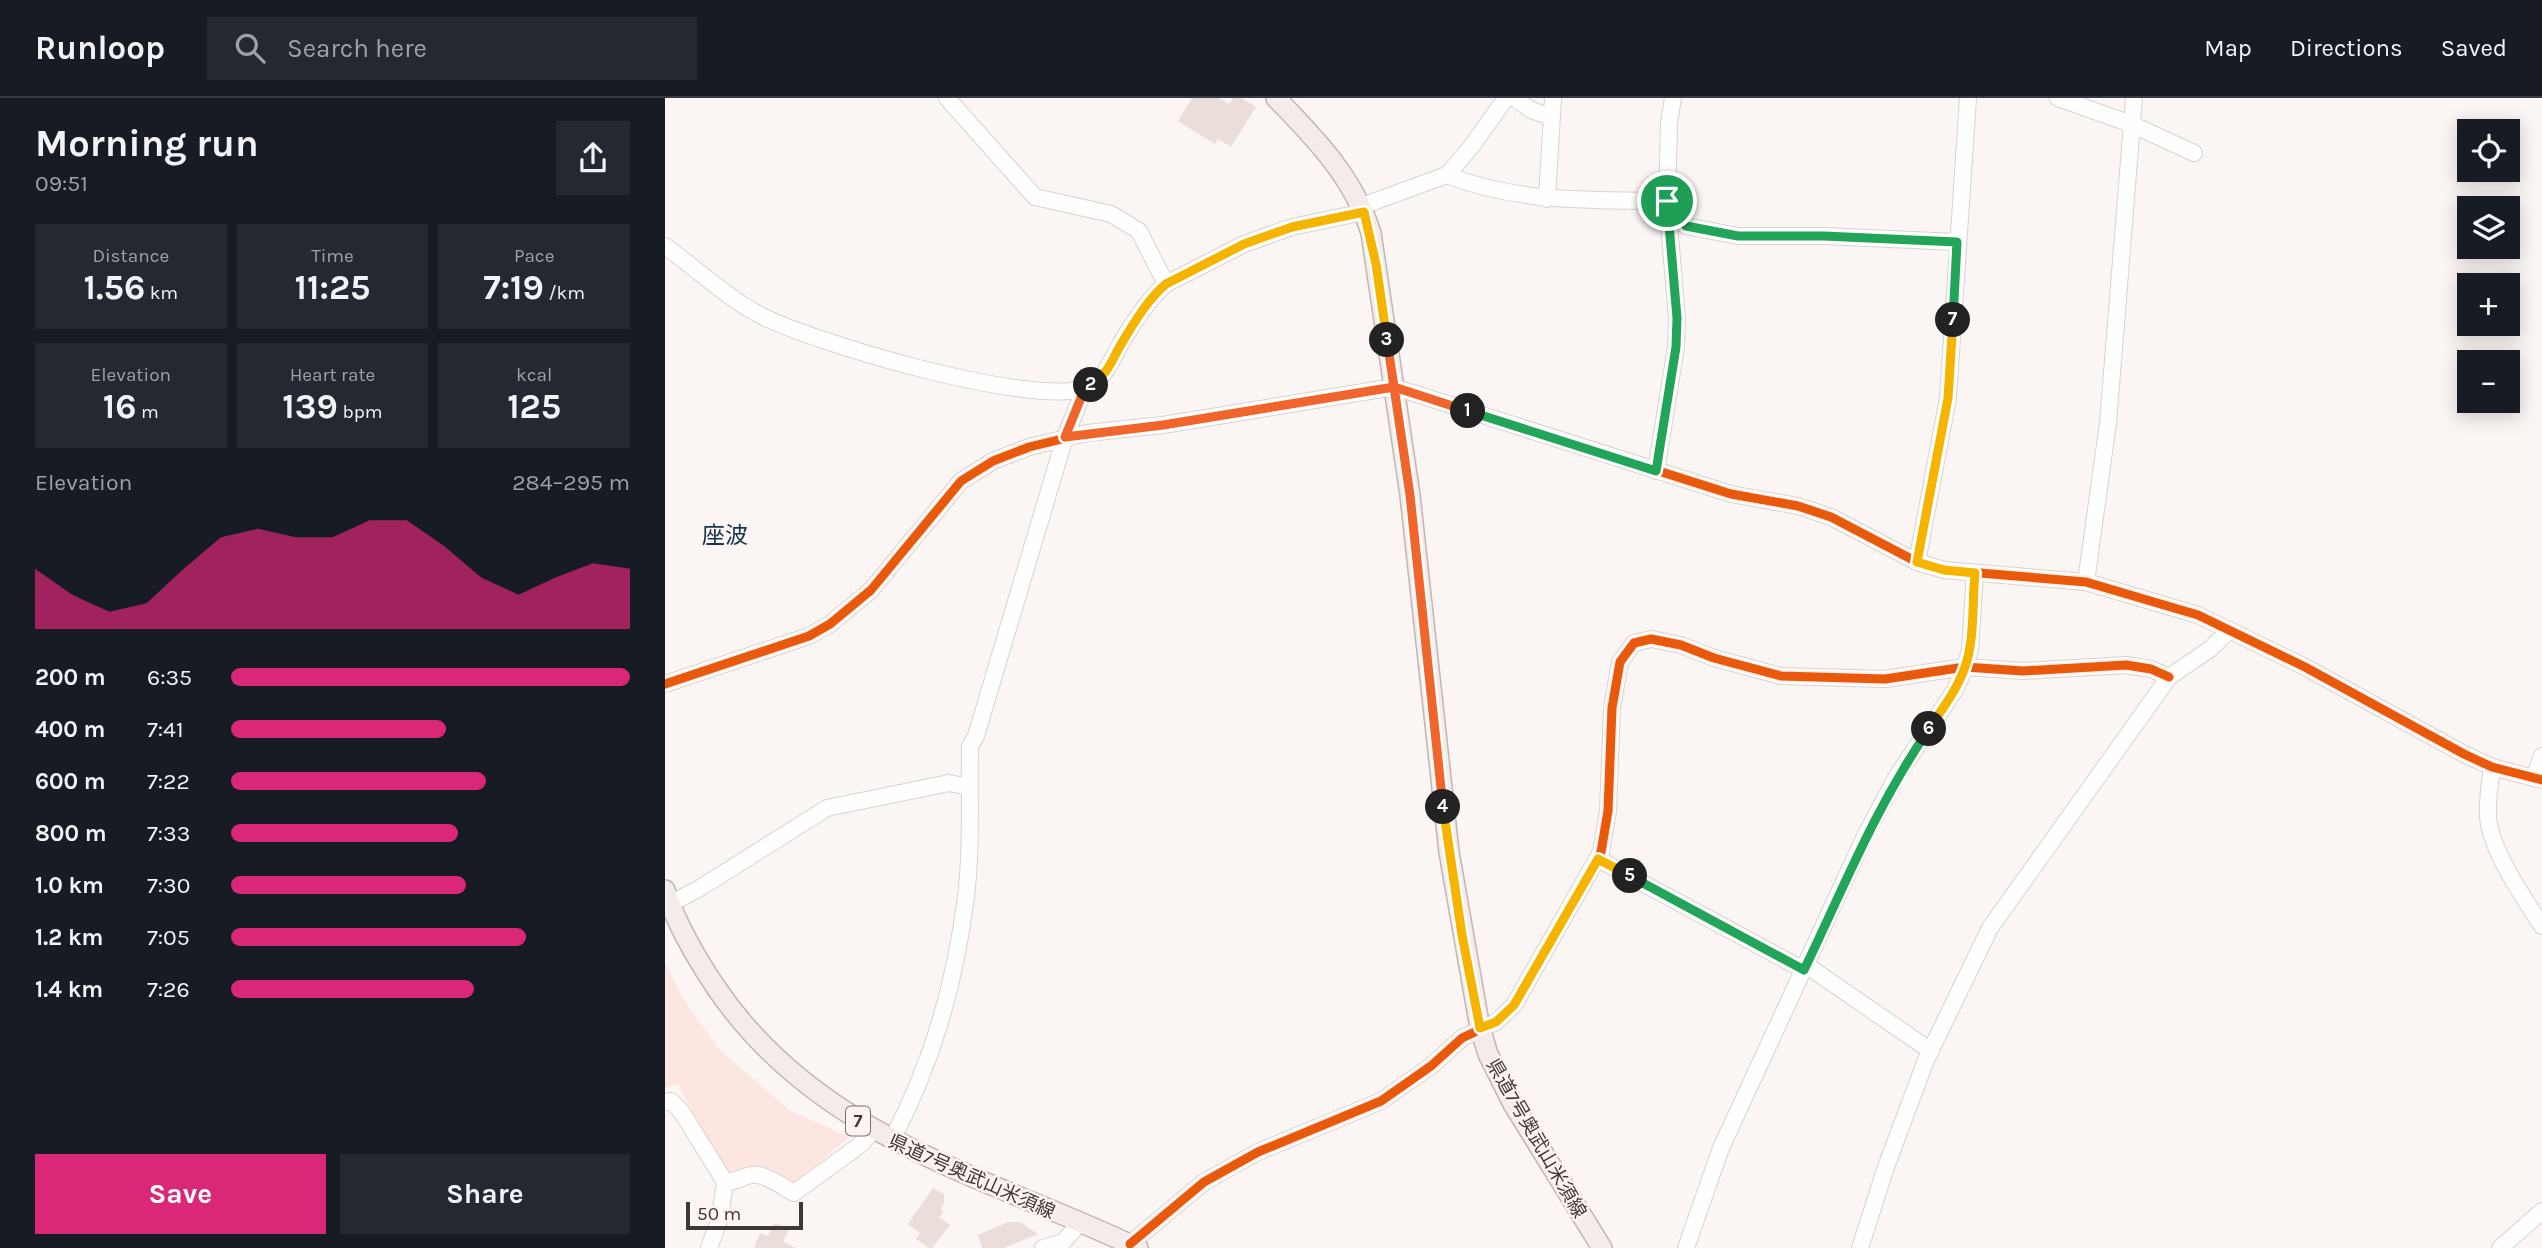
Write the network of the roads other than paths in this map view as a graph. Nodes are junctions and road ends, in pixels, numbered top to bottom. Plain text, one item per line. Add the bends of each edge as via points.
1 (947, 98) edge
2 (1276, 98) edge
3 (1506, 98) edge
4 (1514, 98) edge
5 (1552, 98) edge
6 (1673, 98) edge
7 (1968, 98) edge
8 (2057, 98) edge
9 (2134, 98) edge
10 (1551, 117) junction
11 (2131, 124) junction
12 (2194, 153) dead end
13 (1447, 175) junction
14 (1548, 199) junction
15 (1667, 201) junction
16 (1363, 209) junction
17 (1957, 242) junction
18 (665, 246) edge
19 (1166, 284) junction
20 (1394, 387) junction
21 (1085, 388) junction
22 (1065, 437) junction
23 (1656, 471) junction
24 (1917, 562) junction
25 (1975, 573) junction
26 (2086, 582) junction
27 (2230, 630) junction
28 (1965, 667) junction
29 (2169, 677) junction
30 (665, 684) edge
31 (2542, 756) edge
32 (2492, 767) junction
33 (2538, 779) edge
34 (969, 787) junction
35 (1598, 859) junction
36 (667, 897) edge
37 (2542, 926) edge
38 (1805, 968) junction
39 (1480, 1028) junction
40 (1931, 1051) junction
41 (665, 1102) edge
42 (873, 1130) junction
43 (892, 1140) junction
44 (725, 1182) junction
45 (2542, 1211) edge
46 (1079, 1224) junction
47 (1134, 1246) edge
48 (709, 1248) edge
49 (1043, 1248) edge
50 (1602, 1248) edge
51 (1686, 1248) edge
52 (1860, 1248) edge
53 (2500, 1248) edge

1 - 19 street via 1035,197 1111,214 1139,231
2 - 16 main road, 県道7号奥武山米須線 via 1328,156
3 - 13 street
4 - 10 street
5 - 10 street
6 - 15 street
7 - 17 street
8 - 11 street
9 - 11 street
10 - 14 street
11 - 12 street
11 - 26 street via 2108,423
13 - 14 street
13 - 16 street
14 - 15 street
15 - 17 street via 1686,226 1738,236
15 - 23 street via 1676,347
16 - 19 street via 1244,244
16 - 20 main road, 県道7号奥武山米須線
17 - 24 street via 1948,398
18 - 21 street via 759,314 807,335 989,384 1050,392
19 - 21 street via 1098,381
20 - 22 street
20 - 23 street
20 - 39 main road, 県道7号奥武山米須線 via 1449,852
21 - 22 street
22 - 30 street via 993,461 961,481 871,590 830,624 809,636
22 - 34 street via 970,746
23 - 24 street via 1832,517
24 - 25 street
25 - 26 street
25 - 28 street
26 - 27 street via 2198,615
27 - 29 street
27 - 32 street
28 - 29 street via 2023,671 2126,665
28 - 35 street via 1885,679 1781,676 1681,645 1651,639 1634,643 1620,662 1612,708 1608,811
28 - 38 street via 1872,822
29 - 40 street via 1990,928
31 - 33 street
32 - 33 street
32 - 37 street via 2488,816 2492,835
34 - 36 street via 949,783 827,808 700,888
34 - 43 street via 967,894 954,968 939,1034
35 - 38 street
35 - 39 street via 1514,1005 1496,1022
36 - 42 main road, 県道7号奥武山米須線 / 7 via 707,973 756,1038 811,1088
38 - 40 street
38 - 51 street via 1721,1148
39 - 47 street via 1381,1101 1258,1152 1204,1182
39 - 50 main road, 県道7号奥武山米須線 via 1513,1104
40 - 52 street
41 - 44 street via 671,1101 681,1111
42 - 43 main road, 県道7号奥武山米須線 / 7
42 - 44 street via 860,1145 794,1193 758,1174
43 - 46 main road, 県道7号奥武山米須線 / 7
44 - 48 street via 720,1218
45 - 53 street
46 - 47 main road, 県道7号奥武山米須線 / 7
46 - 49 street via 1063,1242

